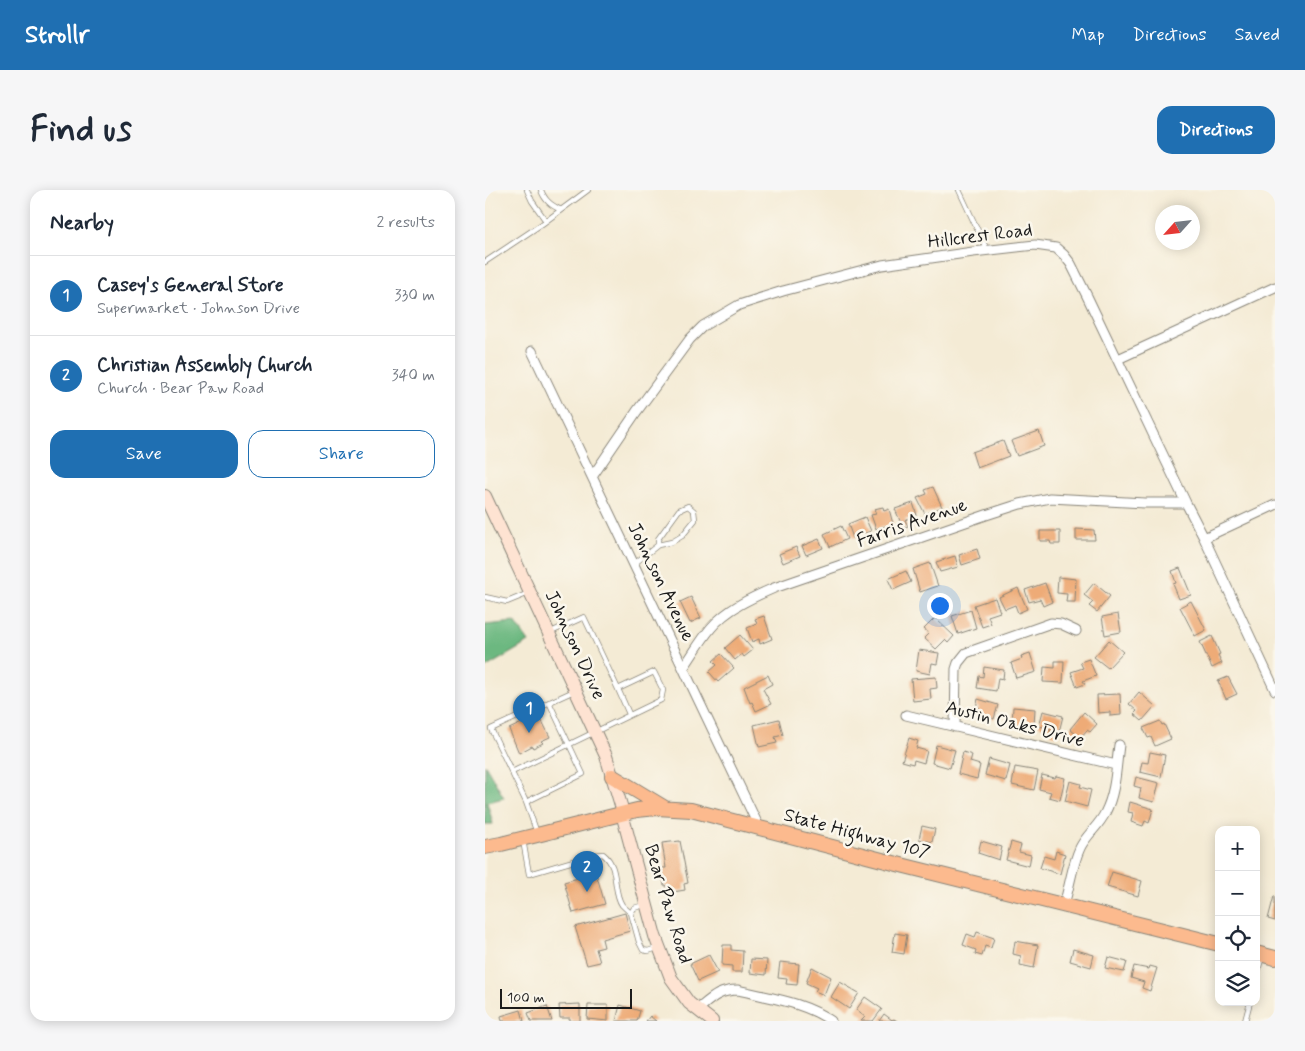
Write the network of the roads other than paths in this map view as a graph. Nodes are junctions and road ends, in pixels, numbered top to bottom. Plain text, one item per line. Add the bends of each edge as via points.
1 (527, 190) edge
2 (541, 190) edge
3 (588, 190) edge
4 (959, 190) edge
5 (561, 210) junction
6 (546, 221) junction
7 (987, 250) junction
8 (485, 262) edge
9 (1275, 286) edge
10 (532, 351) dead end
11 (1118, 359) junction
12 (593, 477) junction
13 (485, 496) edge
14 (1186, 503) junction
15 (1275, 505) edge
16 (1204, 538) junction
17 (658, 545) junction
18 (634, 564) junction
19 (530, 593) junction
20 (485, 597) edge
21 (1076, 631) dead end
22 (549, 633) junction
23 (684, 667) junction
24 (618, 689) junction
25 (575, 690) junction
26 (1275, 690) edge
27 (549, 702) junction
28 (629, 714) junction
29 (906, 715) dead end
30 (955, 727) junction
31 (594, 731) junction
32 (569, 744) junction
33 (1119, 745) dead end
34 (1116, 765) junction
35 (512, 772) junction
36 (612, 776) junction
37 (526, 802) junction
38 (665, 808) junction
39 (623, 812) junction
40 (759, 827) junction
41 (538, 834) junction
42 (523, 838) junction
43 (485, 847) edge
44 (646, 904) junction
45 (1064, 904) junction
46 (631, 914) junction
47 (1215, 943) edge
48 (659, 948) junction
49 (1265, 955) edge
50 (1260, 968) edge
51 (1249, 1006) edge
52 (697, 1010) junction
53 (712, 1021) edge
54 (831, 1021) edge
55 (1245, 1021) edge

1 - 6 lane
2 - 5 lane via 549,204
3 - 5 lane
4 - 7 lane
5 - 6 lane
6 - 8 lane
7 - 11 street, Hillcrest Road via 1035,245 1056,248 1071,264
7 - 12 street, Hillcrest Road via 882,266 783,290 720,315 703,326 683,348
9 - 11 street
10 - 12 street, Johnson Avenue
11 - 14 street, Hillcrest Road
12 - 18 street, Johnson Avenue
13 - 19 street, Johnson Drive
14 - 16 street, Hillcrest Road
14 - 23 street, Farris Avenue via 1051,498 987,514 747,599 711,627
15 - 16 street
16 - 26 street, Hillcrest Road
17 - 17 lane via 682,536 695,520 694,510 688,506 679,510 658,539
17 - 18 lane
18 - 23 street, Johnson Avenue
19 - 20 lane via 507,602
19 - 22 street, Johnson Drive
21 - 30 street via 1051,623 966,653 956,669
22 - 24 lane via 584,617
22 - 25 street, Johnson Drive
23 - 40 street, Johnson Avenue
24 - 28 lane
24 - 28 lane via 654,672 663,690 661,700
25 - 27 lane
25 - 31 street, Johnson Drive
27 - 32 lane
27 - 35 lane via 491,729
28 - 31 lane
29 - 30 street, Austin Oaks Drive
30 - 34 street, Austin Oaks Drive
31 - 32 lane
31 - 36 street, Johnson Drive
32 - 35 lane
32 - 37 lane via 583,774
33 - 34 street
34 - 45 street via 1110,801 1079,850
35 - 37 lane
36 - 38 main road
36 - 39 street, Johnson Drive
37 - 41 lane
38 - 39 main road, State Highway 107
38 - 40 main road, State Highway 107 via 691,810
39 - 41 main road, State Highway 107
39 - 44 street, Bear Paw Road
40 - 45 main road, State Highway 107
41 - 42 main road, State Highway 107
42 - 43 main road, State Highway 107
42 - 46 lane via 529,874 603,854 612,865 621,904
44 - 46 lane via 634,908
44 - 48 street, Bear Paw Road
45 - 47 main road, State Highway 107
46 - 48 lane via 643,950
48 - 52 street, Bear Paw Road via 676,987
49 - 50 lane
51 - 55 lane
52 - 53 street, Bear Paw Road
52 - 54 street via 719,993 738,990 797,1004

